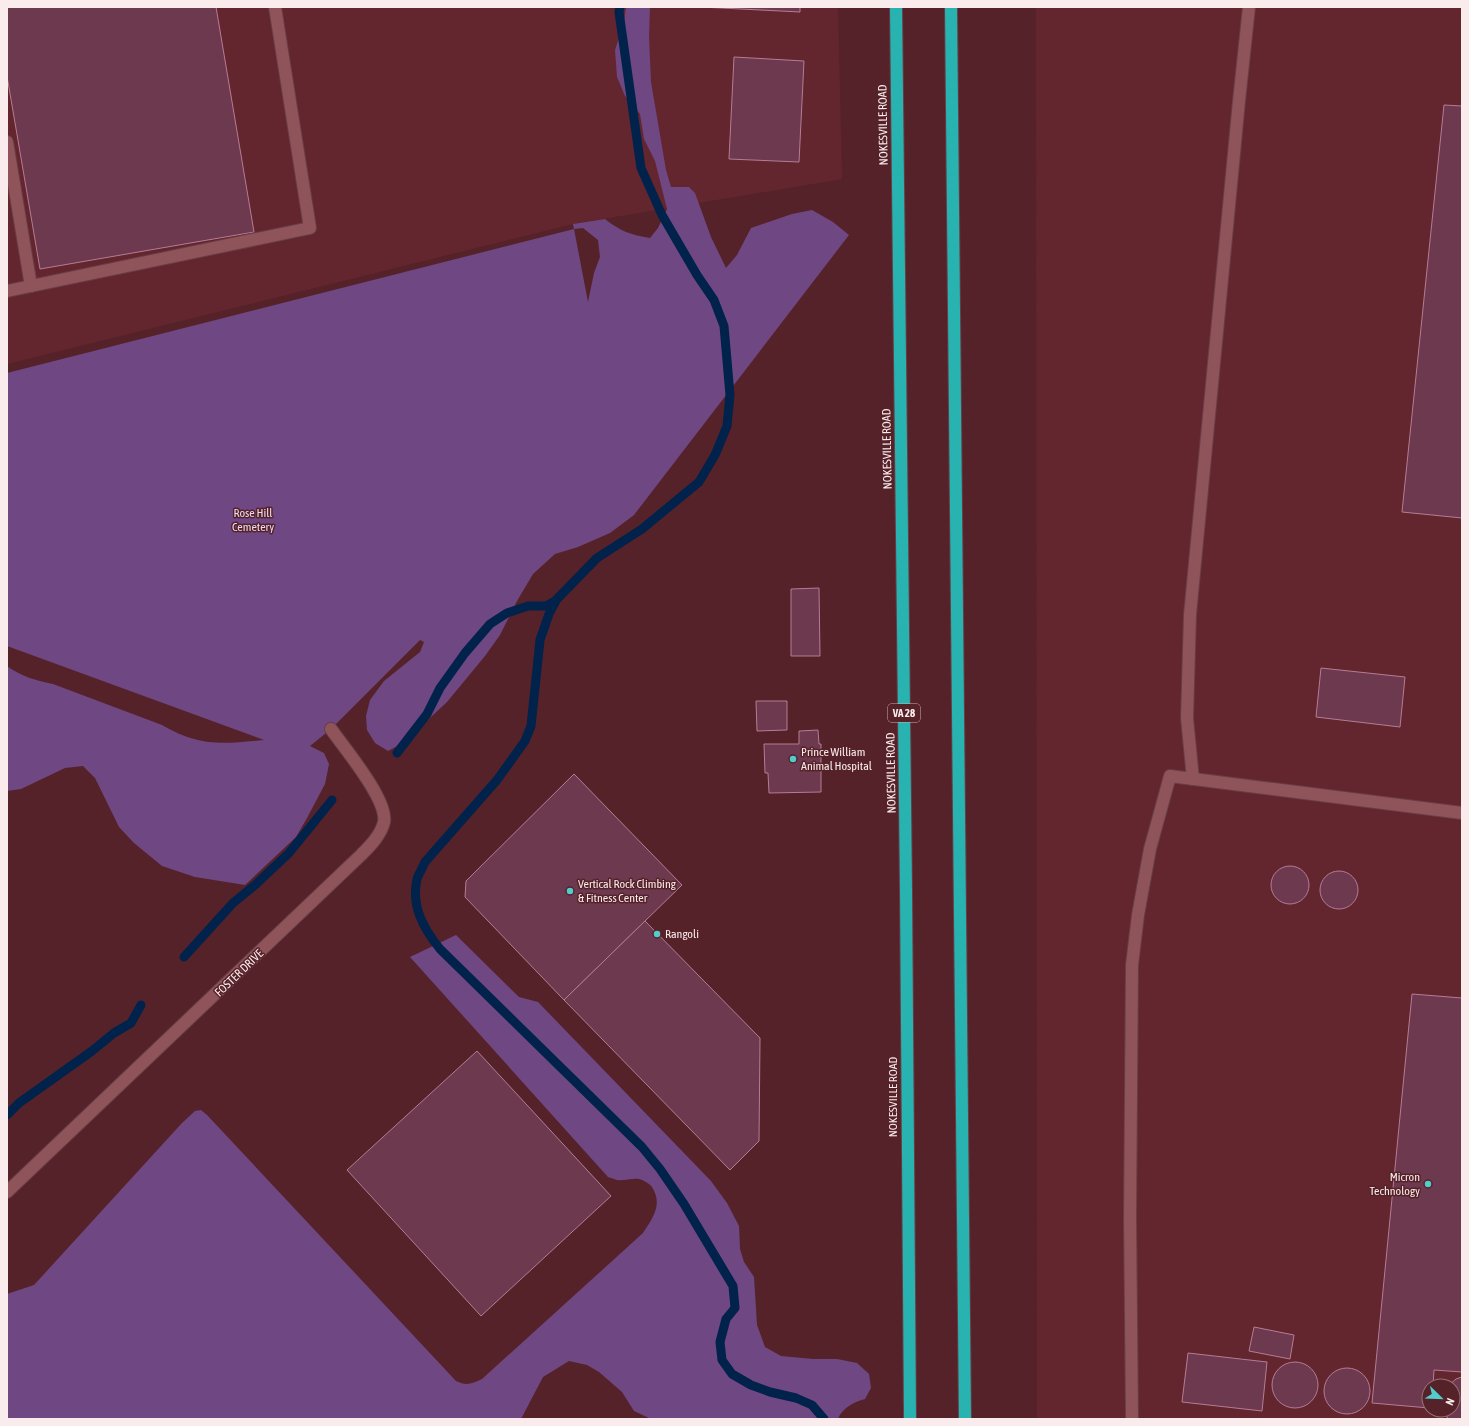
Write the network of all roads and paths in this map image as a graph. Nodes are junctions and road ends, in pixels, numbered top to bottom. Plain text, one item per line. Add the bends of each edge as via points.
1 (275, 7) edge
2 (896, 7) edge
3 (951, 7) edge
4 (1249, 7) edge
5 (7, 142) edge
6 (31, 286) junction
7 (7, 291) edge
8 (331, 729) dead end
9 (1193, 779) junction
10 (1462, 813) edge
11 (7, 1192) edge
12 (910, 1419) edge
13 (965, 1419) edge
14 (1132, 1419) edge

1 - 6 street via 310,228
2 - 12 highway, NOKESVILLE ROAD / VA 28
3 - 13 highway
4 - 9 street via 1190,615 1187,718
5 - 6 street
6 - 7 street
8 - 11 street, FOSTER DRIVE via 381,803 384,823 376,838 362,856
9 - 10 street
9 - 14 street via 1170,776 1150,849 1132,965

